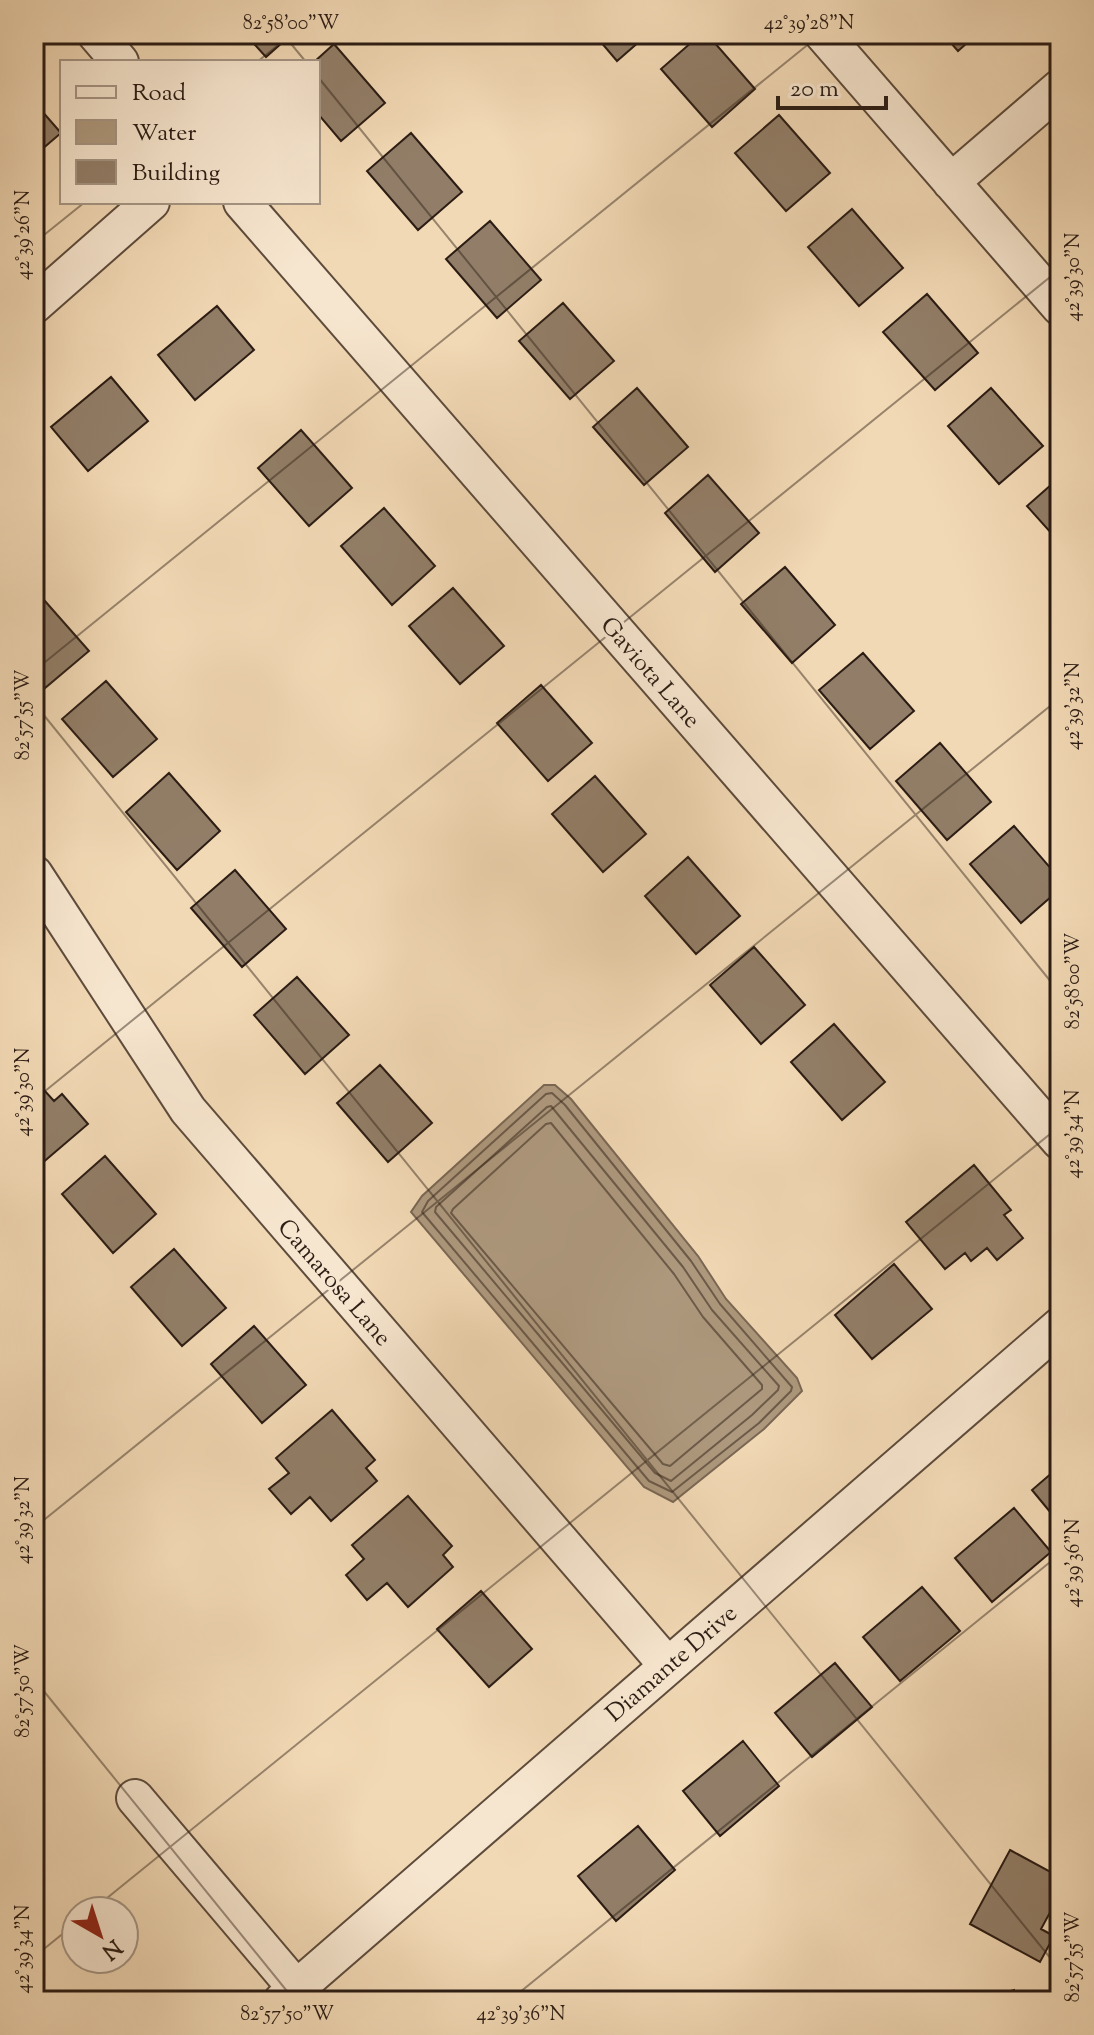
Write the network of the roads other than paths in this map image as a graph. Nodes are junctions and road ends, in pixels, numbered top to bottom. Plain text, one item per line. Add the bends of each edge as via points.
1 (96, 34) edge
2 (823, 34) edge
3 (118, 60) edge
4 (1060, 88) edge
5 (951, 182) junction
6 (149, 204) edge
7 (244, 204) edge
8 (34, 305) edge
9 (1060, 307) edge
10 (34, 874) edge
11 (1060, 1141) edge
12 (1060, 1326) edge
13 (668, 1666) junction
14 (135, 1798) dead end
15 (289, 1995) edge

1 - 3 street
2 - 5 street
4 - 5 street
5 - 9 street
6 - 8 street
7 - 11 street, Gaviota Lane
10 - 13 street, Camarosa Lane via 188,1110
12 - 13 street, Diamante Drive
13 - 15 street, Diamante Drive
14 - 15 street

